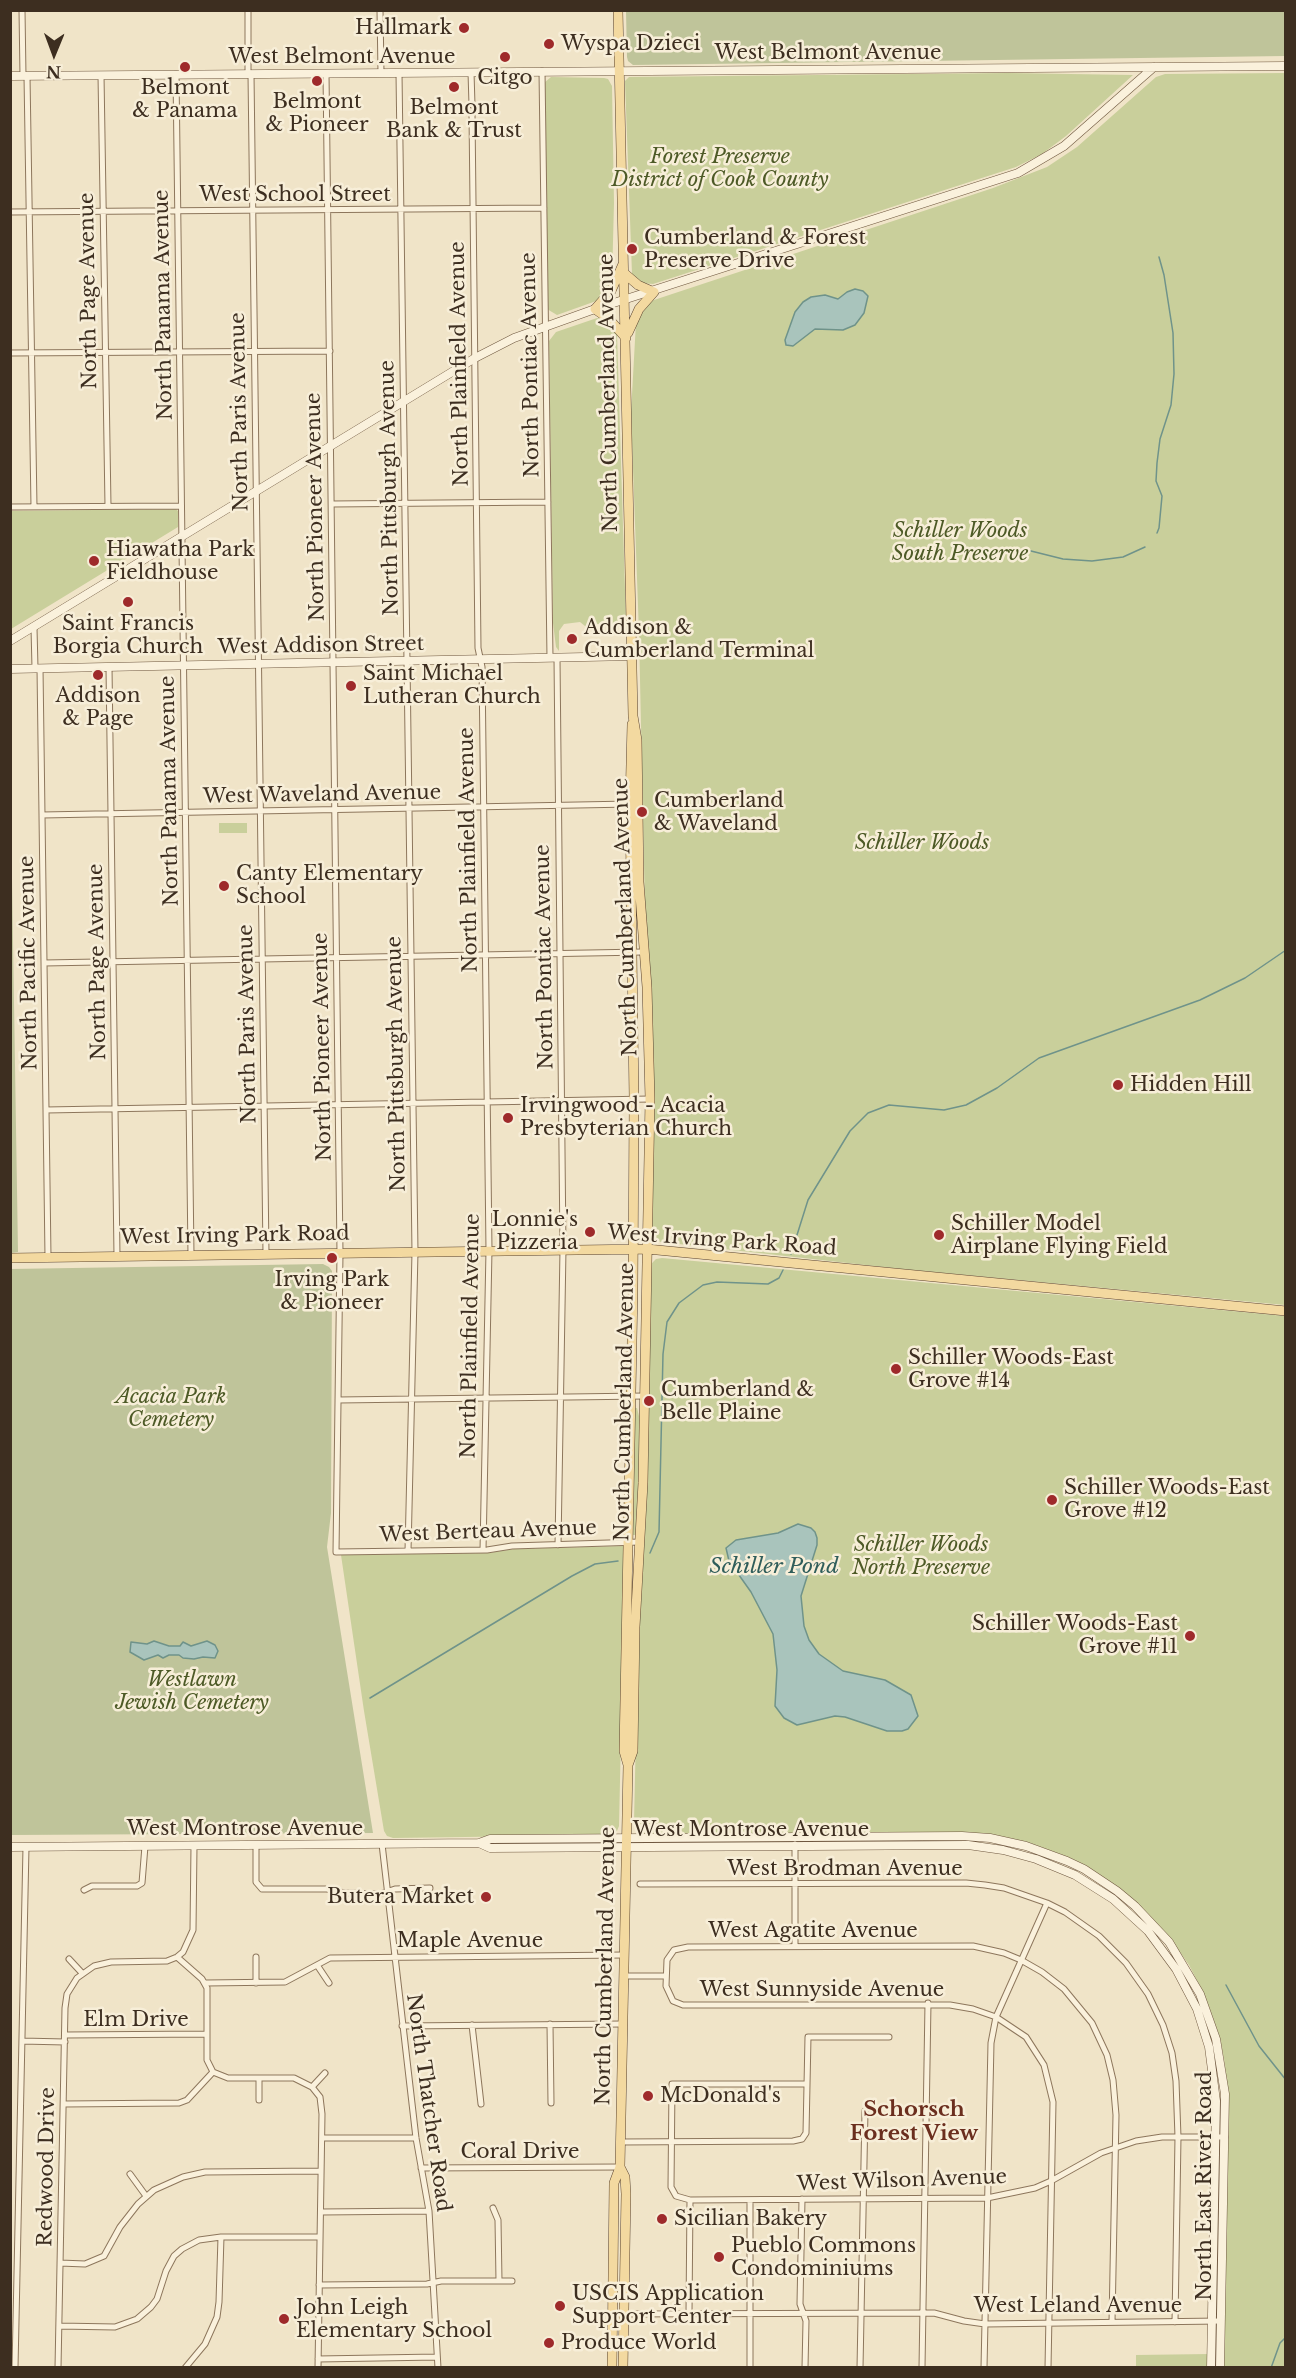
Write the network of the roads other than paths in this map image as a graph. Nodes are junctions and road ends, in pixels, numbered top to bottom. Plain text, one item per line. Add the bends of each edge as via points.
1 (22, 10) edge
2 (248, 10) edge
3 (380, 10) edge
4 (618, 10) edge
5 (1286, 66) edge
6 (1154, 67) junction
7 (542, 71) junction
8 (619, 71) junction
9 (471, 72) junction
10 (326, 73) junction
11 (381, 73) junction
12 (399, 73) junction
13 (176, 74) junction
14 (250, 74) junction
15 (101, 75) junction
16 (10, 76) edge
17 (25, 76) junction
18 (471, 105) dead end
19 (472, 114) dead end
20 (473, 208) junction
21 (544, 208) junction
22 (401, 209) junction
23 (253, 210) junction
24 (328, 210) junction
25 (178, 211) junction
26 (10, 212) edge
27 (30, 212) junction
28 (103, 212) junction
29 (624, 262) junction
30 (624, 273) junction
31 (654, 292) junction
32 (625, 300) junction
33 (595, 309) junction
34 (545, 327) junction
35 (626, 338) junction
36 (254, 351) junction
37 (330, 351) junction
38 (105, 352) junction
39 (180, 352) junction
40 (10, 353) edge
41 (32, 353) junction
42 (475, 358) junction
43 (404, 402) junction
44 (331, 446) junction
45 (256, 492) junction
46 (477, 502) junction
47 (548, 502) junction
48 (405, 503) junction
49 (332, 504) junction
50 (108, 506) junction
51 (182, 506) junction
52 (10, 507) edge
53 (34, 507) junction
54 (182, 538) junction
55 (34, 628) junction
56 (10, 641) edge
57 (633, 656) junction
58 (554, 658) junction
59 (480, 659) junction
60 (407, 661) junction
61 (333, 662) junction
62 (258, 663) junction
63 (184, 665) junction
64 (109, 667) junction
65 (11, 668) edge
66 (38, 668) junction
67 (634, 804) junction
68 (559, 805) junction
69 (483, 807) junction
70 (409, 808) junction
71 (335, 810) junction
72 (260, 811) junction
73 (185, 812) junction
74 (111, 814) junction
75 (42, 815) junction
76 (630, 952) junction
77 (643, 952) junction
78 (560, 953) junction
79 (485, 954) junction
80 (411, 956) junction
81 (336, 957) junction
82 (262, 959) junction
83 (187, 960) junction
84 (113, 962) junction
85 (44, 963) junction
86 (650, 1099) junction
87 (634, 1100) junction
88 (562, 1101) junction
89 (487, 1102) junction
90 (413, 1103) junction
91 (338, 1105) junction
92 (264, 1106) junction
93 (189, 1107) junction
94 (115, 1109) junction
95 (46, 1110) junction
96 (563, 1249) junction
97 (633, 1249) junction
98 (647, 1249) junction
99 (489, 1250) junction
100 (415, 1252) junction
101 (340, 1253) junction
102 (266, 1254) junction
103 (191, 1255) junction
104 (117, 1256) junction
105 (48, 1257) junction
106 (10, 1258) edge
107 (1286, 1311) edge
108 (645, 1396) junction
109 (631, 1397) junction
110 (486, 1398) junction
111 (560, 1398) junction
112 (338, 1400) junction
113 (412, 1400) junction
114 (628, 1542) junction
115 (640, 1542) junction
116 (558, 1545) junction
117 (483, 1550) junction
118 (408, 1551) junction
119 (336, 1552) joint
120 (628, 1765) junction
121 (952, 1840) joint
122 (795, 1841) junction
123 (626, 1843) junction
124 (382, 1844) junction
125 (194, 1845) junction
126 (256, 1845) junction
127 (144, 1846) junction
128 (10, 1847) edge
129 (26, 1847) junction
130 (640, 1884) dead end
131 (795, 1884) junction
132 (430, 1888) dead end
133 (84, 1890) dead end
134 (389, 1892) junction
135 (1047, 1903) junction
136 (795, 1946) junction
137 (624, 1955) junction
138 (394, 1956) junction
139 (177, 1957) junction
140 (256, 1957) dead end
141 (69, 1959) dead end
142 (1021, 1960) junction
143 (317, 1965) junction
144 (82, 1973) junction
145 (624, 1976) junction
146 (665, 1976) junction
147 (206, 1983) junction
148 (256, 1983) junction
149 (328, 1983) dead end
150 (928, 2003) junction
151 (996, 2017) junction
152 (550, 2024) junction
153 (623, 2024) junction
154 (472, 2025) junction
155 (402, 2026) junction
156 (207, 2034) junction
157 (65, 2035) junction
158 (889, 2037) dead end
159 (22, 2041) junction
160 (65, 2042) junction
161 (213, 2072) junction
162 (326, 2073) dead end
163 (259, 2078) junction
164 (806, 2084) junction
165 (312, 2087) junction
166 (259, 2100) dead end
167 (551, 2103) dead end
168 (64, 2104) junction
169 (481, 2104) dead end
170 (865, 2111) dead end
171 (1178, 2137) junction
172 (1220, 2137) junction
173 (322, 2138) junction
174 (416, 2138) junction
175 (671, 2141) junction
176 (621, 2142) junction
177 (1116, 2147) junction
178 (620, 2167) junction
179 (421, 2168) junction
180 (321, 2171) junction
181 (130, 2175) dead end
182 (1052, 2181) junction
183 (146, 2196) junction
184 (925, 2198) junction
185 (987, 2198) junction
186 (802, 2199) junction
187 (862, 2199) junction
188 (690, 2200) junction
189 (750, 2200) junction
190 (493, 2208) dead end
191 (429, 2211) junction
192 (321, 2212) junction
193 (221, 2237) junction
194 (320, 2237) junction
195 (60, 2263) junction
196 (499, 2281) junction
197 (512, 2281) dead end
198 (434, 2283) junction
199 (319, 2285) junction
200 (14, 2291) edge
201 (803, 2312) junction
202 (861, 2312) junction
203 (689, 2313) junction
204 (749, 2313) junction
205 (923, 2313) junction
206 (612, 2314) junction
207 (624, 2314) junction
208 (1212, 2321) junction
209 (1221, 2321) junction
210 (1112, 2322) junction
211 (1175, 2322) junction
212 (1049, 2323) junction
213 (985, 2324) junction
214 (59, 2326) junction
215 (437, 2357) junction
216 (318, 2359) junction
217 (15, 2367) edge
218 (58, 2367) edge
219 (185, 2367) edge
220 (318, 2367) edge
221 (438, 2367) edge
222 (612, 2367) edge
223 (623, 2367) edge
224 (750, 2367) edge
225 (805, 2367) edge
226 (860, 2367) edge
227 (922, 2367) edge
228 (984, 2367) edge
229 (1048, 2367) edge
230 (1211, 2367) edge
231 (1220, 2367) edge

1 - 17 street
2 - 14 street, North Paris Avenue
3 - 11 street
4 - 8 main road, North Cumberland Avenue
5 - 6 main road, West Belmont Avenue
6 - 8 main road, West Belmont Avenue
6 - 31 main road via 1052,155 1018,173
7 - 8 main road, West Belmont Avenue
7 - 9 main road, West Belmont Avenue
7 - 21 street, North Pontiac Avenue
8 - 29 main road, North Cumberland Avenue
9 - 12 main road, West Belmont Avenue
9 - 18 street
10 - 11 main road, West Belmont Avenue
10 - 14 main road, West Belmont Avenue
10 - 24 street, North Pioneer Avenue
11 - 12 main road, West Belmont Avenue
12 - 22 street, North Pittsburgh Avenue
13 - 14 main road, West Belmont Avenue
13 - 15 main road, West Belmont Avenue
13 - 25 street, North Panama Avenue
14 - 23 street, North Paris Avenue
15 - 17 main road, West Belmont Avenue
15 - 28 street, North Page Avenue
16 - 17 main road, West Belmont Avenue
17 - 27 street
19 - 20 street, North Plainfield Avenue
20 - 21 street, West School Street
20 - 22 street, West School Street
20 - 42 street, North Plainfield Avenue
21 - 34 street, North Pontiac Avenue
22 - 24 street, West School Street
22 - 43 street, North Pittsburgh Avenue
23 - 24 street, West School Street
23 - 25 street, West School Street
23 - 36 street, North Paris Avenue
24 - 37 street, North Pioneer Avenue
25 - 28 street, West School Street
25 - 39 street, North Panama Avenue
26 - 27 street, West School Street
27 - 28 street, West School Street
27 - 41 street
28 - 38 street, North Page Avenue
29 - 30 main road, North Cumberland Avenue
29 - 33 main road via 611,291
30 - 31 main road
30 - 32 main road, North Cumberland Avenue
31 - 32 main road
31 - 35 main road via 639,309
32 - 33 main road
32 - 35 main road, North Cumberland Avenue
33 - 34 main road
33 - 35 main road
34 - 42 main road
34 - 47 street, North Pontiac Avenue
35 - 57 main road, North Cumberland Avenue
36 - 37 street
36 - 39 street
36 - 45 street, North Paris Avenue
37 - 44 street, North Pioneer Avenue
38 - 39 street
38 - 41 street
38 - 50 street, North Page Avenue
39 - 51 street, North Panama Avenue
40 - 41 street
41 - 53 street
42 - 43 main road
42 - 46 street, North Plainfield Avenue
43 - 44 main road
43 - 48 street, North Pittsburgh Avenue
44 - 45 main road
44 - 49 street, North Pioneer Avenue
45 - 54 main road
45 - 62 street, North Paris Avenue
46 - 47 street
46 - 48 street
46 - 59 street, North Plainfield Avenue
47 - 58 street, North Pontiac Avenue
48 - 49 street
48 - 60 street, North Pittsburgh Avenue
49 - 61 street, North Pioneer Avenue
50 - 51 street
50 - 53 street
51 - 54 street, North Panama Avenue
52 - 53 street
54 - 55 main road
54 - 63 street, North Panama Avenue
55 - 56 main road
55 - 66 street, North Pacific Avenue
57 - 58 main road, West Addison Street
57 - 67 main road, North Cumberland Avenue via 630,736
58 - 59 main road, West Addison Street
58 - 68 street, North Pontiac Avenue
59 - 60 main road, West Addison Street
59 - 69 street, North Plainfield Avenue
60 - 61 main road, West Addison Street
60 - 70 street, North Pittsburgh Avenue
61 - 62 main road, West Addison Street
61 - 71 street, North Pioneer Avenue
62 - 63 main road, West Addison Street
62 - 72 street, North Paris Avenue
63 - 64 main road, West Addison Street
63 - 73 street, North Panama Avenue
64 - 66 main road, West Addison Street
64 - 74 street, North Page Avenue
65 - 66 main road, West Addison Street
66 - 75 street, North Pacific Avenue
67 - 68 street, West Waveland Avenue
67 - 76 main road, North Cumberland Avenue
67 - 77 main road, North Cumberland Avenue
68 - 69 street, West Waveland Avenue
68 - 78 street, North Pontiac Avenue
69 - 70 street, West Waveland Avenue
69 - 79 street, North Plainfield Avenue
70 - 71 street, West Waveland Avenue
70 - 80 street, North Pittsburgh Avenue
71 - 72 street, West Waveland Avenue
71 - 81 street, North Pioneer Avenue
72 - 73 street, West Waveland Avenue
72 - 82 street, North Paris Avenue
73 - 74 street, West Waveland Avenue
73 - 83 street, North Panama Avenue
74 - 75 street, West Waveland Avenue
74 - 84 street, North Page Avenue
75 - 85 street, North Pacific Avenue
76 - 77 street
76 - 78 street
76 - 87 main road, North Cumberland Avenue
77 - 86 main road, North Cumberland Avenue
78 - 79 street
78 - 88 street, North Pontiac Avenue
79 - 80 street
79 - 89 street, North Plainfield Avenue
80 - 81 street
80 - 90 street, North Pittsburgh Avenue
81 - 82 street
81 - 91 street, North Pioneer Avenue
82 - 83 street
82 - 92 street, North Paris Avenue
83 - 84 street
83 - 93 street, North Panama Avenue
84 - 85 street
84 - 94 street, North Page Avenue
85 - 95 street, North Pacific Avenue
86 - 87 street
86 - 98 main road, North Cumberland Avenue
87 - 88 street
87 - 97 main road, North Cumberland Avenue
88 - 89 street
88 - 96 street, North Pontiac Avenue
89 - 90 street
89 - 99 street, North Plainfield Avenue
90 - 91 street
90 - 100 street, North Pittsburgh Avenue
91 - 92 street
91 - 101 street, North Pioneer Avenue
92 - 93 street
92 - 102 street, North Paris Avenue
93 - 94 street
93 - 103 street, North Panama Avenue
94 - 95 street
94 - 104 street, North Page Avenue
95 - 105 street, North Pacific Avenue
96 - 97 main road, West Irving Park Road
96 - 99 main road, West Irving Park Road
96 - 111 street, North Pontiac Avenue
97 - 98 main road, West Irving Park Road
97 - 109 main road, North Cumberland Avenue
98 - 107 main road, West Irving Park Road
98 - 108 main road, North Cumberland Avenue
99 - 100 main road, West Irving Park Road
99 - 110 street, North Plainfield Avenue
100 - 101 main road, West Irving Park Road
100 - 113 street, North Pittsburgh Avenue
101 - 102 main road, West Irving Park Road
101 - 112 street, North Pioneer Avenue
102 - 103 main road, West Irving Park Road
103 - 104 main road, West Irving Park Road
104 - 105 main road, West Irving Park Road
105 - 106 main road, West Irving Park Road
108 - 109 street
108 - 115 main road, North Cumberland Avenue
109 - 111 street
109 - 114 main road, North Cumberland Avenue
110 - 111 street
110 - 113 street
110 - 117 street, North Plainfield Avenue
111 - 116 street, North Pontiac Avenue
112 - 113 street
112 - 119 street, North Pioneer Avenue
113 - 118 street, North Pittsburgh Avenue
114 - 115 street, West Berteau Avenue
114 - 116 street, West Berteau Avenue
114 - 120 main road, North Cumberland Avenue via 624,1751
115 - 120 main road, North Cumberland Avenue via 633,1751
116 - 117 street, West Berteau Avenue
117 - 118 street, West Berteau Avenue
118 - 119 street, West Berteau Avenue
120 - 123 main road, North Cumberland Avenue
121 - 122 main road, West Montrose Avenue
121 - 172 main road, North East River Road via 1059,1867 1108,1896 1148,1931 1176,1968 1202,2021 1214,2074
122 - 123 main road, West Montrose Avenue
122 - 131 street
123 - 124 main road, West Montrose Avenue via 490,1848 479,1843
123 - 137 main road, North Cumberland Avenue
124 - 126 main road, West Montrose Avenue
124 - 134 street, North Thatcher Road
125 - 126 main road, West Montrose Avenue
125 - 127 main road, West Montrose Avenue
125 - 139 street via 193,1930
126 - 134 street via 255,1879 257,1886 265,1889
127 - 129 main road, West Montrose Avenue
127 - 133 street via 142,1883
128 - 129 main road, West Montrose Avenue
129 - 159 street
130 - 131 street, West Brodman Avenue
131 - 135 street, West Brodman Avenue via 966,1883 1004,1888
131 - 136 street
132 - 134 street
134 - 138 street, North Thatcher Road
135 - 142 street
135 - 171 street, West Brodman Avenue via 1083,1924 1113,1949 1152,2001 1173,2060
136 - 142 street, West Agatite Avenue via 956,1945 988,1949
136 - 146 street, West Agatite Avenue via 679,1948 670,1954
137 - 138 street, Maple Avenue
137 - 145 main road, North Cumberland Avenue
138 - 143 street, Maple Avenue via 330,1958
138 - 155 street, North Thatcher Road
139 - 144 street via 102,1963
139 - 147 street
140 - 148 street
141 - 144 street
142 - 151 street
142 - 177 street, West Agatite Avenue via 1064,1989 1100,2038 1113,2080
143 - 148 street, Maple Avenue via 285,1982
143 - 149 street
144 - 157 street, Redwood Drive via 68,1994
145 - 146 street
145 - 153 main road, North Cumberland Avenue
146 - 150 street, West Sunnyside Avenue via 669,1997 684,2005
147 - 148 street, Maple Avenue
147 - 156 street
150 - 151 street, West Sunnyside Avenue via 960,2006
150 - 184 street
151 - 182 street, West Sunnyside Avenue via 1026,2037 1048,2077 1053,2102
151 - 185 street via 990,2054
152 - 153 street
152 - 154 street
152 - 167 street
153 - 176 main road, North Cumberland Avenue
154 - 155 street
154 - 169 street
155 - 174 street, North Thatcher Road
156 - 157 street, Elm Drive
156 - 161 street via 207,2060
157 - 160 street, Redwood Drive
158 - 164 street via 808,2037
159 - 160 street, Elm Drive
159 - 200 street
160 - 168 street, Redwood Drive
161 - 163 street via 228,2078
161 - 168 street via 179,2103
162 - 165 street
163 - 165 street via 294,2079
163 - 166 street
164 - 175 street via 806,2133 802,2139
164 - 175 street via 672,2084
165 - 173 street via 320,2097
168 - 195 street, Redwood Drive
170 - 187 street
171 - 172 street, West Wilson Avenue
171 - 177 street, West Wilson Avenue via 1149,2138
171 - 211 street, West Brodman Avenue
172 - 208 main road, North East River Road
172 - 209 main road, North East River Road
173 - 174 street
173 - 180 street
174 - 179 street, North Thatcher Road
175 - 176 street
175 - 188 street, West Wilson Avenue via 671,2187 676,2196
176 - 178 main road, North Cumberland Avenue
177 - 182 street, West Wilson Avenue
177 - 210 street, West Agatite Avenue
178 - 179 street, Coral Drive
178 - 206 main road, North Cumberland Avenue via 614,2183
178 - 207 main road, North Cumberland Avenue via 626,2194
179 - 191 street, North Thatcher Road
180 - 183 street via 205,2172 172,2181
180 - 192 street
181 - 183 street
182 - 185 street, West Wilson Avenue via 1018,2193
182 - 212 street, West Sunnyside Avenue
183 - 195 street via 126,2219 105,2256 85,2264
184 - 185 street, West Wilson Avenue
184 - 187 street, West Wilson Avenue
184 - 205 street
185 - 213 street
186 - 187 street, West Wilson Avenue
186 - 189 street, West Wilson Avenue
186 - 201 street
187 - 202 street
188 - 189 street, West Wilson Avenue
188 - 203 street
189 - 204 street
190 - 196 street via 498,2220
191 - 192 street
191 - 198 street, North Thatcher Road
192 - 194 street
193 - 194 street
193 - 214 street via 199,2240 178,2252 154,2303 132,2322 116,2327
193 - 219 street via 217,2317 205,2344
194 - 199 street
195 - 214 street, Redwood Drive
196 - 197 street
196 - 198 street
198 - 199 street
198 - 215 street, North Thatcher Road
199 - 216 street
200 - 217 street
201 - 202 street, West Leland Avenue
201 - 204 street, West Leland Avenue
201 - 225 street
202 - 205 street, West Leland Avenue
202 - 226 street
203 - 204 street, West Leland Avenue
203 - 207 street, West Leland Avenue
204 - 224 street
205 - 213 street, West Leland Avenue via 941,2313
205 - 227 street
206 - 207 street, West Leland Avenue
206 - 222 main road, North Cumberland Avenue
207 - 223 main road, North Cumberland Avenue
208 - 209 street, West Leland Avenue
208 - 211 street, West Leland Avenue
208 - 230 main road, North East River Road
209 - 231 main road, North East River Road
210 - 211 street, West Leland Avenue
210 - 212 street, West Leland Avenue
212 - 213 street, West Leland Avenue
212 - 229 street, West Sunnyside Avenue
213 - 228 street
214 - 218 street, Redwood Drive
215 - 216 street
215 - 221 street, North Thatcher Road
216 - 220 street

